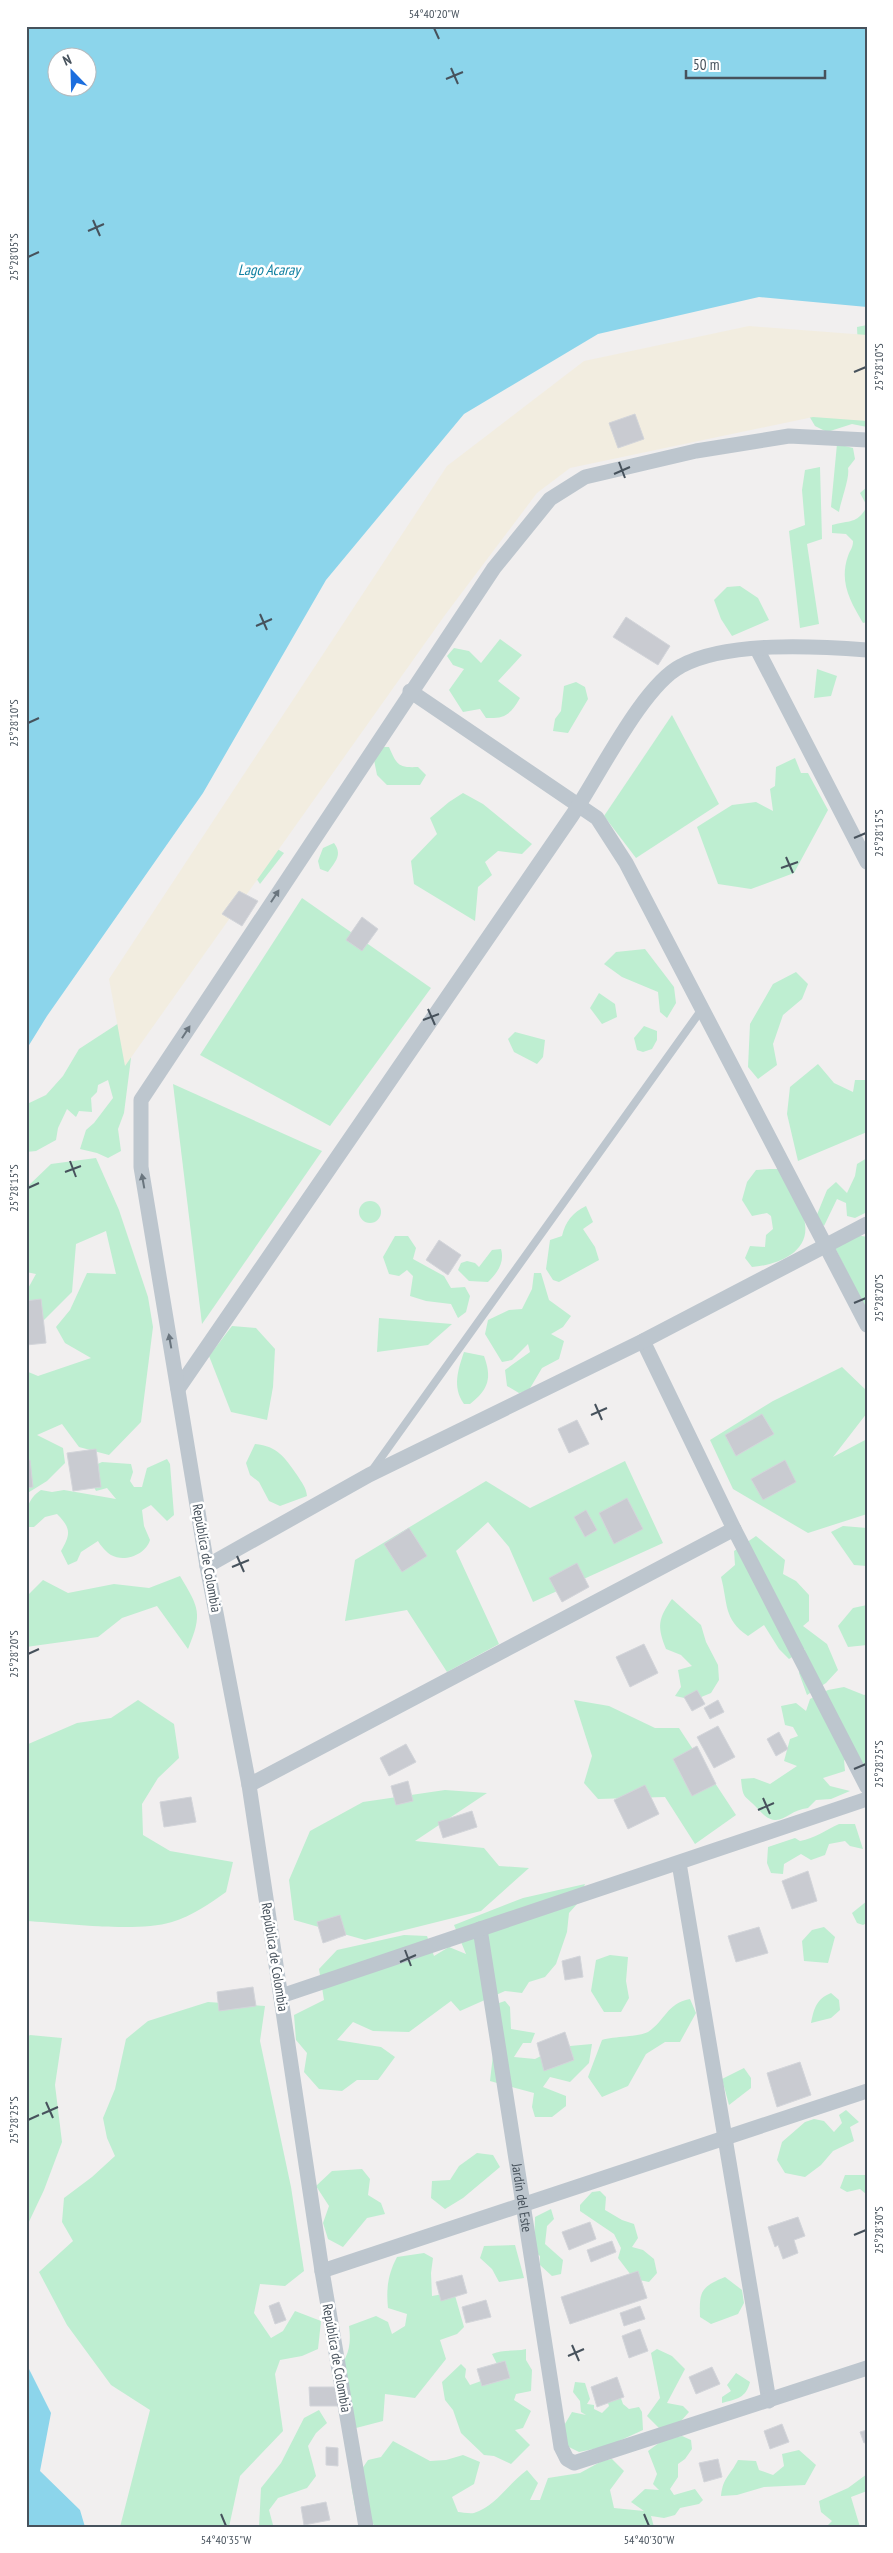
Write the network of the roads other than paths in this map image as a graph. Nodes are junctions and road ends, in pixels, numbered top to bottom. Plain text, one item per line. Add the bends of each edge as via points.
1 (867, 440) edge
2 (757, 648) junction
3 (867, 650) edge
4 (410, 691) junction
5 (579, 806) junction
6 (867, 862) edge
7 (702, 1008) junction
8 (867, 1224) edge
9 (826, 1245) junction
10 (867, 1325) edge
11 (643, 1341) junction
12 (178, 1389) junction
13 (369, 1475) junction
14 (734, 1529) junction
15 (207, 1566) junction
16 (249, 1785) junction
17 (867, 1788) edge
18 (867, 1799) edge
19 (678, 1862) junction
20 (480, 1929) junction
21 (281, 1996) junction
22 (867, 2091) edge
23 (725, 2137) junction
24 (522, 2205) junction
25 (322, 2271) junction
26 (867, 2368) edge
27 (770, 2401) junction
28 (366, 2527) edge

1 - 4 street, República de Colombia via 789,436 696,451 585,476 550,499 521,533
2 - 3 street
2 - 5 street via 714,654 680,666 652,688
2 - 6 street
4 - 5 street
12 -> 4 street, República de Colombia via 141,1167 141,1100
5 - 7 street via 597,818 626,863
5 - 12 street
7 - 9 street
7 - 13 lane
8 - 9 street
9 - 10 street
9 - 11 street
11 - 13 street
11 - 14 street
12 - 15 street, República de Colombia
13 - 15 street
14 - 16 street
14 - 17 street
15 - 16 street, República de Colombia
16 - 21 street, República de Colombia
18 - 19 street
19 - 20 street
19 - 23 street
20 - 21 street
20 - 24 street, Jardín del Este
21 - 25 street, República de Colombia
22 - 23 street
23 - 24 street
23 - 27 street
24 - 25 street
24 - 27 street, Jardín del Este via 561,2447 568,2459 574,2463
25 - 28 street, República de Colombia
26 - 27 street

